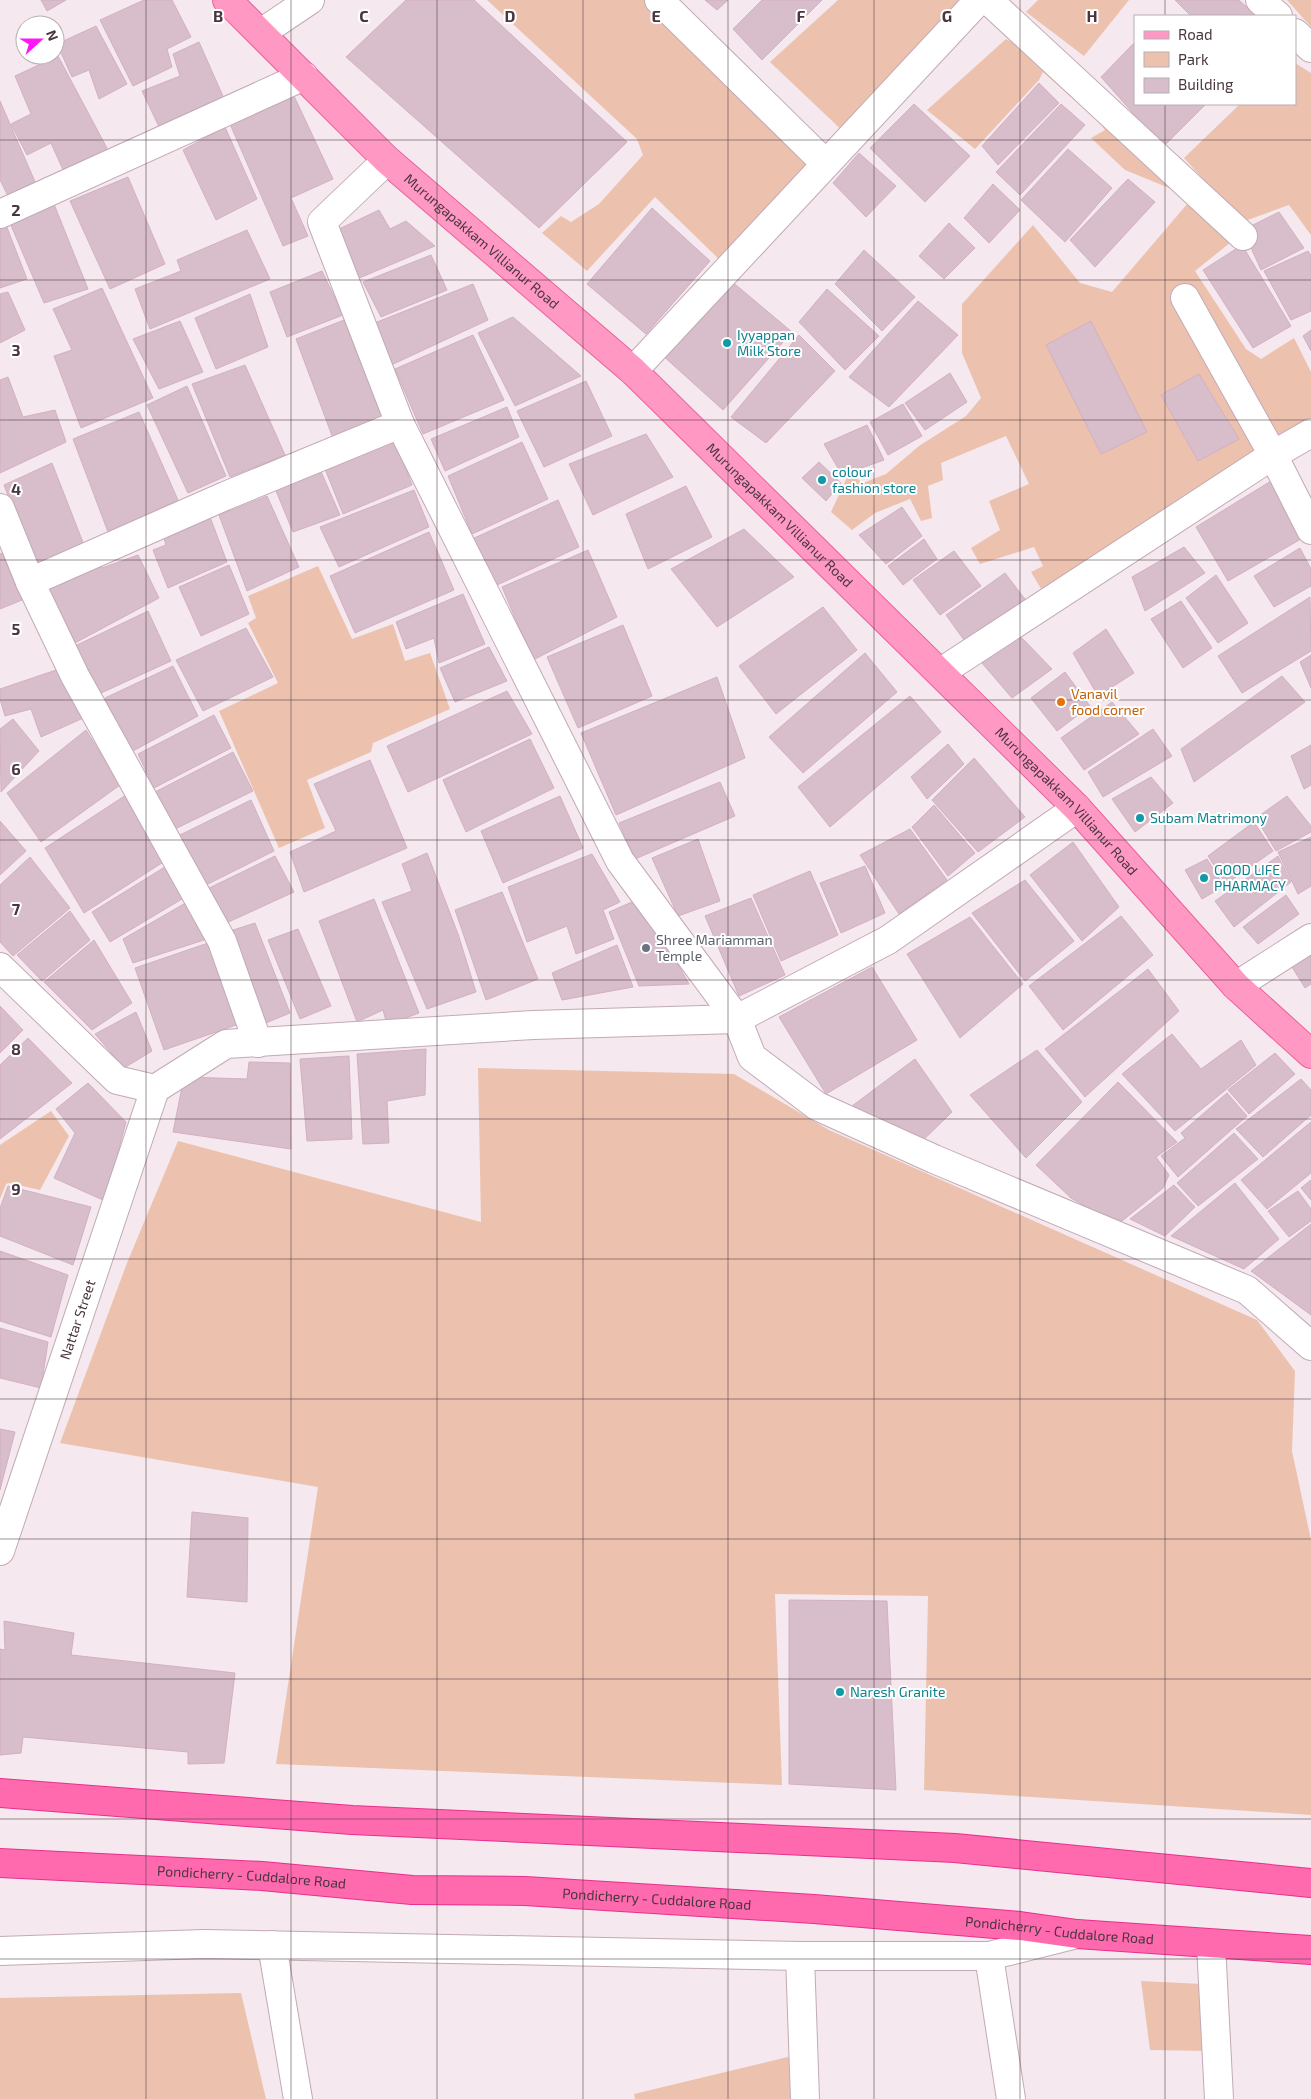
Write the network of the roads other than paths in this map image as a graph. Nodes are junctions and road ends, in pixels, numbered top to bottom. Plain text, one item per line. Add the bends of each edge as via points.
1 (227, 0) edge
2 (310, 0) edge
3 (660, 0) edge
4 (979, 0) edge
5 (988, 0) edge
6 (1260, 0) edge
7 (1277, 15) edge
8 (261, 33) junction
9 (1296, 33) edge
10 (1311, 48) edge
11 (304, 76) junction
12 (387, 160) junction
13 (826, 164) junction
14 (0, 214) edge
15 (1243, 236) dead end
16 (1185, 298) dead end
17 (633, 370) junction
18 (400, 424) junction
19 (1311, 433) edge
20 (1273, 455) junction
21 (0, 508) edge
22 (1311, 530) edge
23 (30, 582) junction
24 (941, 672) junction
25 (1077, 808) junction
26 (1311, 938) edge
27 (0, 967) edge
28 (1236, 986) junction
29 (737, 1019) junction
30 (258, 1043) junction
31 (1311, 1054) edge
32 (155, 1088) junction
33 (1311, 1346) edge
34 (1, 1543) edge
35 (0, 1793) edge
36 (0, 1863) edge
37 (1311, 1883) edge
38 (1077, 1934) junction
39 (1212, 1944) junction
40 (272, 1945) junction
41 (1311, 1950) edge
42 (0, 1951) edge
43 (800, 1956) junction
44 (989, 1956) junction
45 (298, 2099) edge
46 (806, 2099) edge
47 (1011, 2099) edge
48 (1219, 2099) edge

1 - 8 main road, Murungapakkam Villianur Road
2 - 8 street
3 - 13 street
4 - 13 street
5 - 15 street
6 - 7 street
8 - 11 main road, Murungapakkam Villianur Road
9 - 10 street
11 - 12 main road, Murungapakkam Villianur Road
11 - 14 street
12 - 17 main road, Murungapakkam Villianur Road
12 - 18 street via 322,222
13 - 17 street
16 - 20 street
17 - 24 main road, Murungapakkam Villianur Road
18 - 23 street via 225,496
18 - 29 street via 620,861
19 - 20 street
20 - 22 street
20 - 24 street
21 - 23 street
23 - 30 street via 75,676 222,941
24 - 25 main road, Murungapakkam Villianur Road
25 - 28 main road, Murungapakkam Villianur Road
25 - 29 street via 888,940
26 - 28 street
27 - 32 street via 117,1080
28 - 31 main road, Murungapakkam Villianur Road
29 - 30 street via 533,1025
29 - 33 street via 752,1057 817,1106 1247,1290
30 - 32 street via 226,1044
32 - 34 street, Nattar Street
35 - 37 highway via 352,1820 956,1848
36 - 38 highway, Pondicherry - Cuddalore Road via 262,1876 412,1890 525,1891 814,1909 1020,1926
38 - 39 highway, Pondicherry - Cuddalore Road
38 - 44 street
39 - 41 highway, Pondicherry - Cuddalore Road
39 - 48 street
40 - 42 street
40 - 43 street
40 - 45 street
43 - 44 street
43 - 46 street
44 - 47 street

